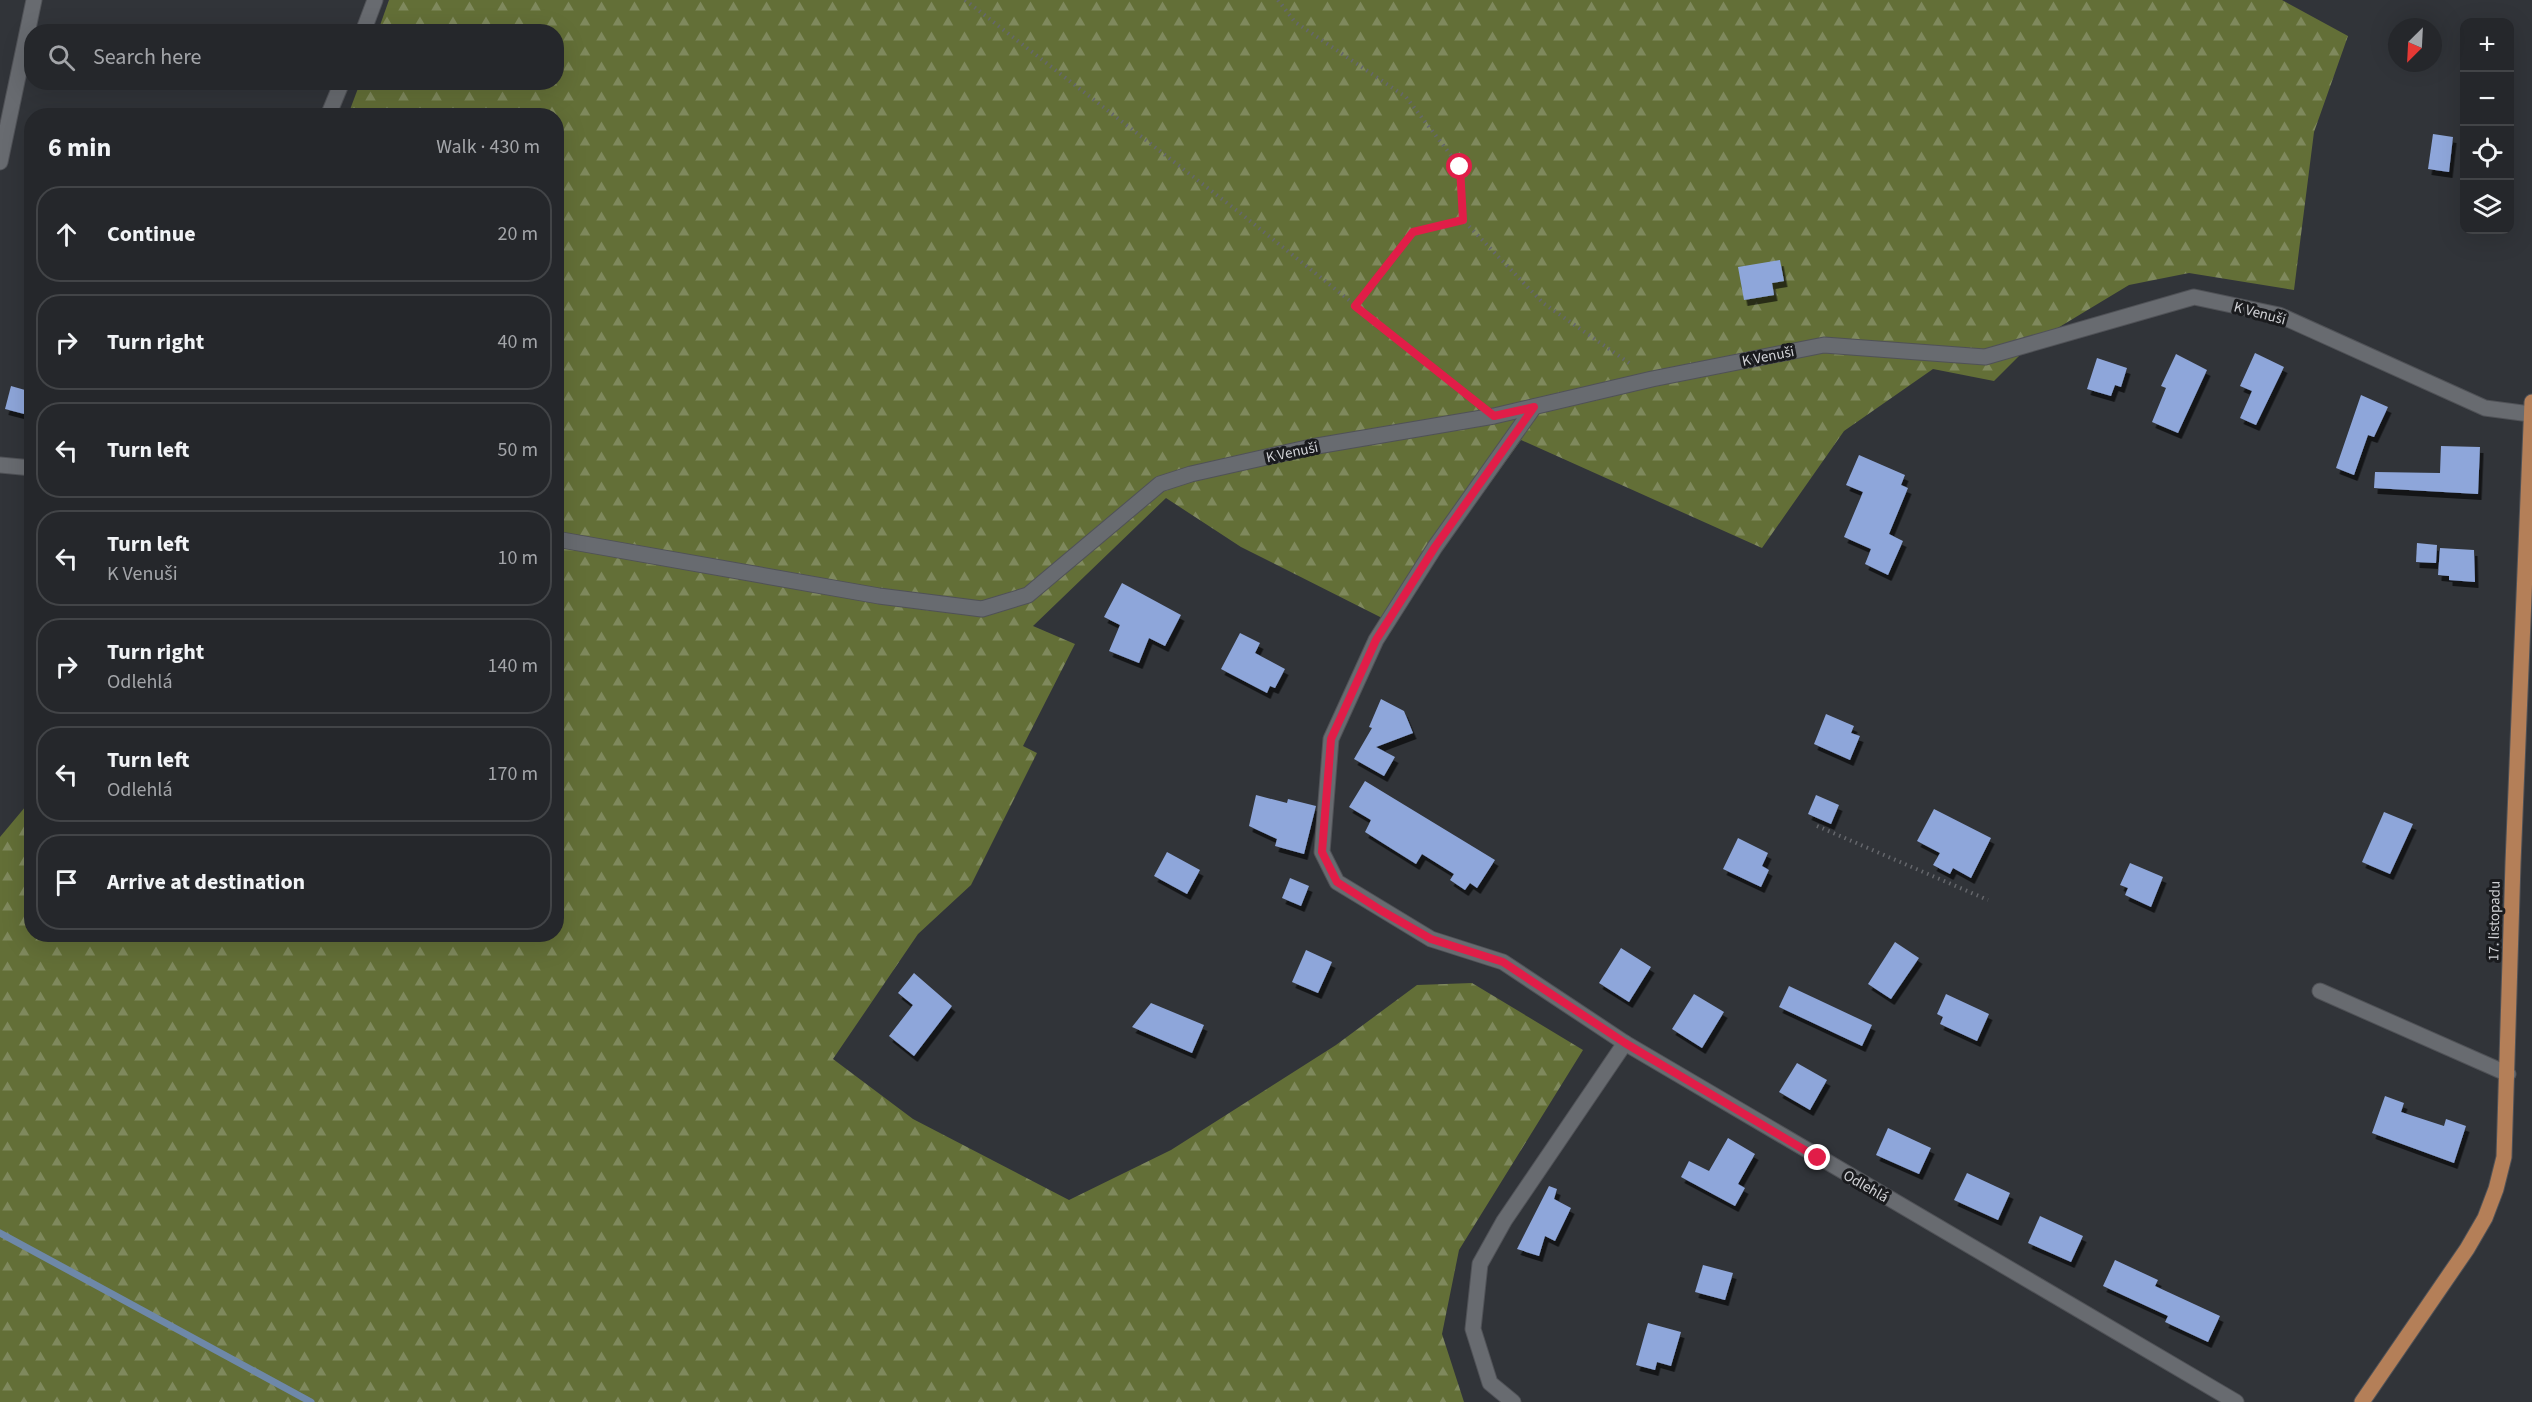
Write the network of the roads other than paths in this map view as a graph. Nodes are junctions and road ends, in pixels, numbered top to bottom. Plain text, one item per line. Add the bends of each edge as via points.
1 (34, 0) edge
2 (375, 0) edge
3 (29, 24) edge
4 (366, 24) edge
5 (24, 48) edge
6 (339, 90) edge
7 (331, 108) edge
8 (0, 162) edge
9 (1534, 407) junction
10 (2531, 408) edge
11 (0, 465) edge
12 (24, 467) edge
13 (564, 540) edge
14 (2528, 578) edge
15 (2320, 991) dead end
16 (1625, 1043) junction
17 (2508, 1074) junction
18 (1513, 1402) edge
19 (2236, 1402) edge
20 (2362, 1402) edge

1 - 3 street
2 - 4 street
5 - 8 street
6 - 7 street
9 - 10 street, K Venuši via 1824,345 1985,357 2194,297 2279,315 2485,408
9 - 13 street, K Venuši via 1311,447 1160,484 1028,595 982,609 879,596
9 - 16 street, Odlehlá via 1435,547 1376,640 1331,739 1322,852 1337,882 1355,894 1431,939 1503,962
10 - 14 main road, 17. listopadu
11 - 12 street
14 - 17 main road, 17. listopadu
15 - 17 street
16 - 18 street via 1504,1221 1480,1264 1473,1329 1490,1383
16 - 19 street, Odlehlá
17 - 20 main road, 17. listopadu via 2504,1157 2485,1218 2468,1249

